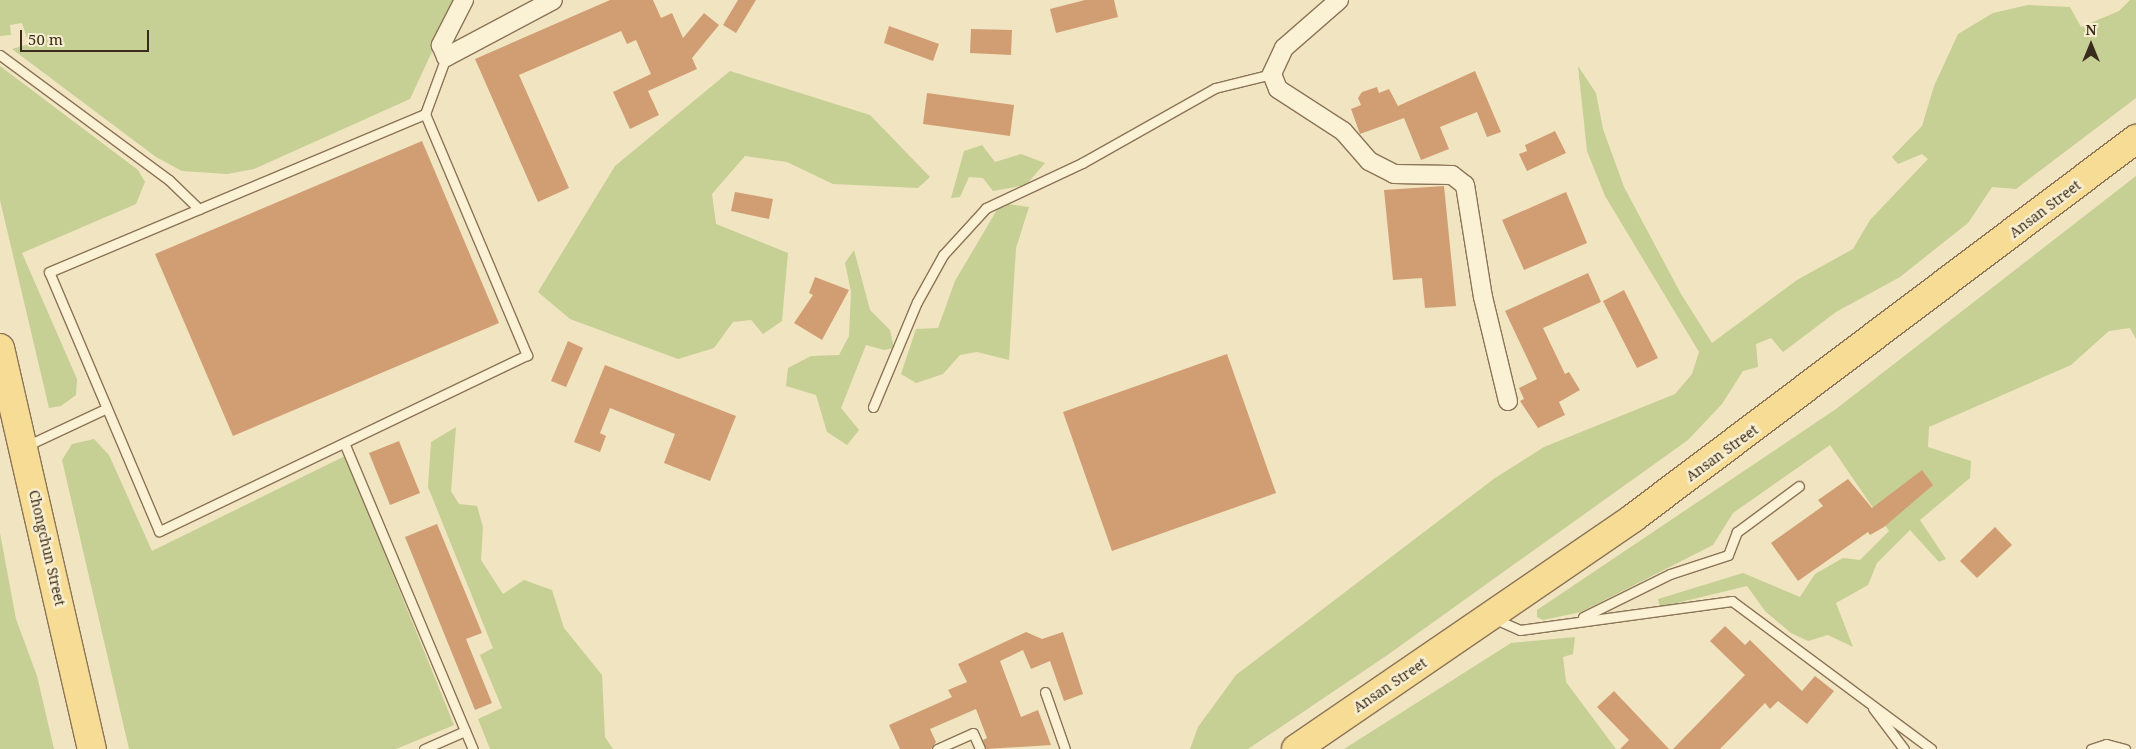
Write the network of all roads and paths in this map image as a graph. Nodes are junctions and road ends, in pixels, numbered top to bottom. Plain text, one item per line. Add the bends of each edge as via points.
1 (464, 0) edge
2 (552, 0) edge
3 (1339, 0) edge
4 (0, 55) edge
5 (446, 58) junction
6 (1272, 74) junction
7 (425, 114) junction
8 (2136, 139) edge
9 (199, 209) junction
10 (0, 348) edge
11 (1508, 401) dead end
12 (873, 407) dead end
13 (107, 408) junction
14 (345, 445) junction
15 (24, 447) junction
16 (1800, 486) dead end
17 (1490, 616) junction
18 (1578, 620) junction
19 (1045, 692) dead end
20 (1870, 704) junction
21 (465, 731) junction
22 (92, 749) edge
23 (424, 749) edge
24 (473, 749) edge
25 (937, 749) edge
26 (980, 749) edge
27 (1065, 749) edge
28 (1296, 749) edge
29 (1904, 749) edge
30 (1931, 749) edge
31 (2090, 749) edge
32 (2125, 749) edge

1 - 5 street via 442,45
2 - 5 street
3 - 6 street via 1284,48
4 - 9 lane via 169,180
5 - 7 lane
6 - 11 street via 1278,89 1344,132 1369,161 1394,174 1452,175 1465,185 1483,297
6 - 12 lane via 1215,88 1082,163 986,208 943,255 917,302
7 - 9 lane
7 - 14 lane via 527,355
8 - 17 main road, Ansan Street via 1789,403
9 - 13 lane via 50,272
10 - 15 main road, Chongchun Street
13 - 14 lane via 159,531
13 - 15 lane
14 - 21 lane
15 - 22 main road, Chongchun Street
16 - 18 lane via 1737,532 1728,554 1670,574
17 - 18 lane via 1520,630
17 - 28 main road, Ansan Street
18 - 20 lane via 1732,600
19 - 27 lane
20 - 29 lane
20 - 30 lane
21 - 23 lane
21 - 24 lane
25 - 26 lane via 973,733
31 - 32 lane via 2106,744

